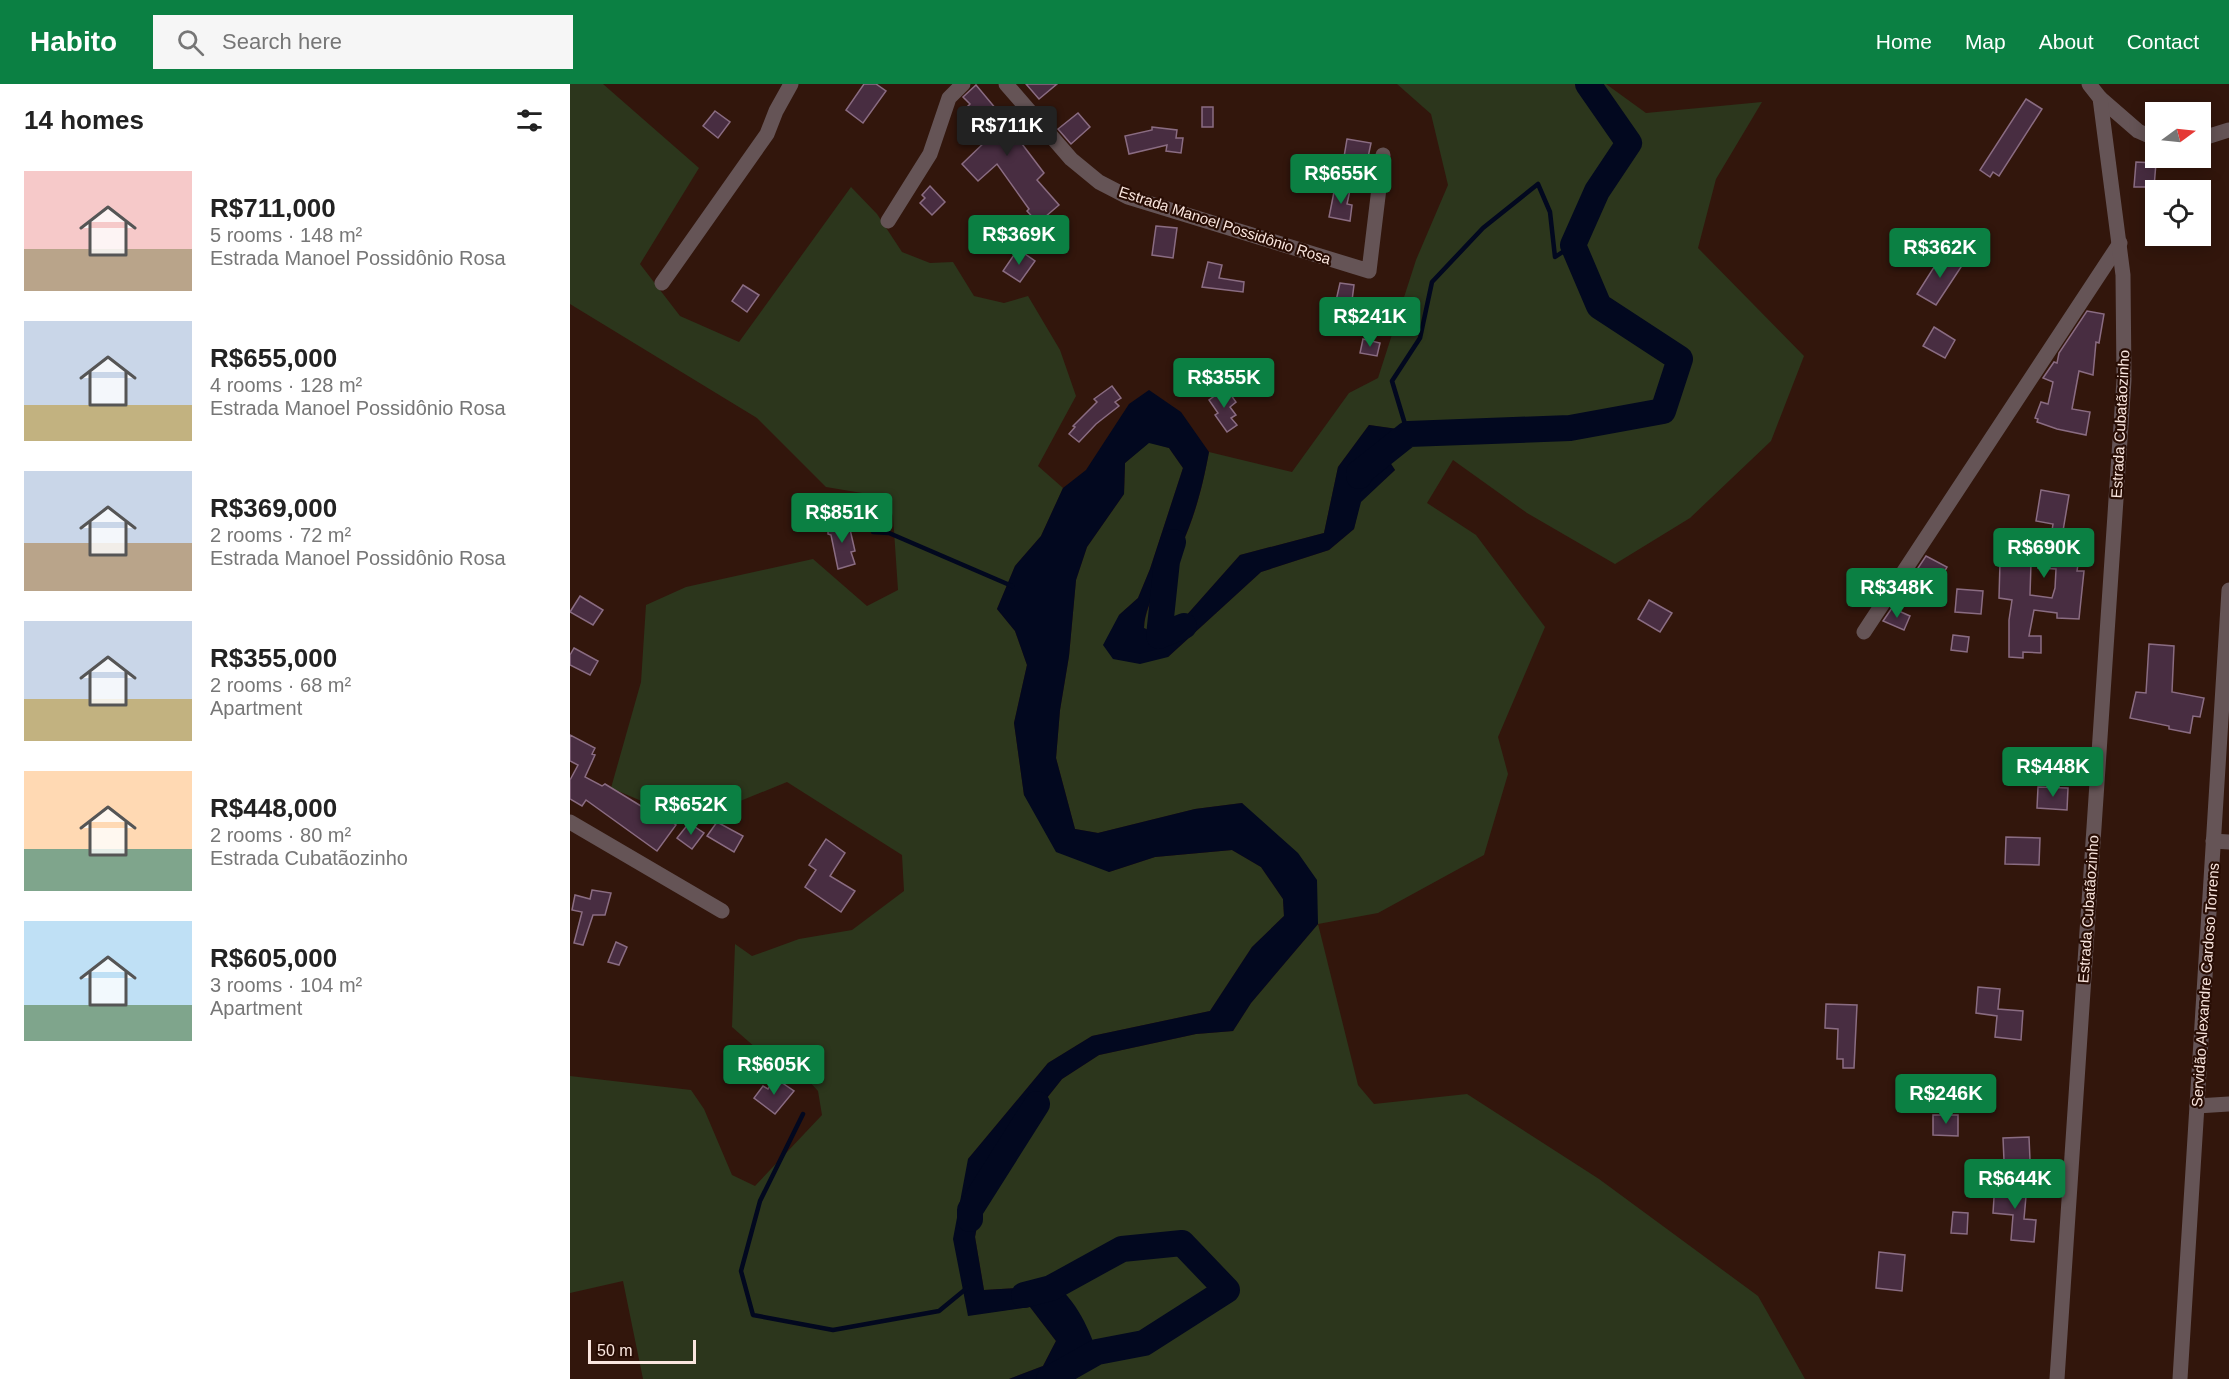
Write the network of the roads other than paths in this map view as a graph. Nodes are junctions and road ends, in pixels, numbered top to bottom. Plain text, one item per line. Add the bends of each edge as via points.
1 (791, 84) edge
2 (963, 84) edge
3 (1006, 84) edge
4 (2089, 84) edge
5 (2100, 98) junction
6 (2229, 129) edge
7 (2145, 134) edge
8 (2211, 135) edge
9 (1383, 154) dead end
10 (888, 221) dead end
11 (2120, 243) junction
12 (662, 283) dead end
13 (2229, 590) edge
14 (1864, 632) dead end
15 (570, 822) edge
16 (2221, 842) edge
17 (722, 911) dead end
18 (2229, 1104) edge
19 (2197, 1106) junction
20 (2057, 1379) edge
21 (2180, 1379) edge

1 - 12 street via 767,134
2 - 10 street via 949,98 930,154
3 - 9 street, Estrada Manoel Possidônio Rosa via 1071,159 1098,182 1128,197 1369,271
4 - 5 street
5 - 7 street
5 - 11 street, Estrada Cubatãozinho
6 - 8 street
11 - 14 street
11 - 20 street, Estrada Cubatãozinho via 2124,380
13 - 16 street, Servidão Alexandre Cardoso Torrens
15 - 17 street
16 - 19 street, Servidão Alexandre Cardoso Torrens
18 - 19 street
19 - 21 street, Servidão Alexandre Cardoso Torrens

